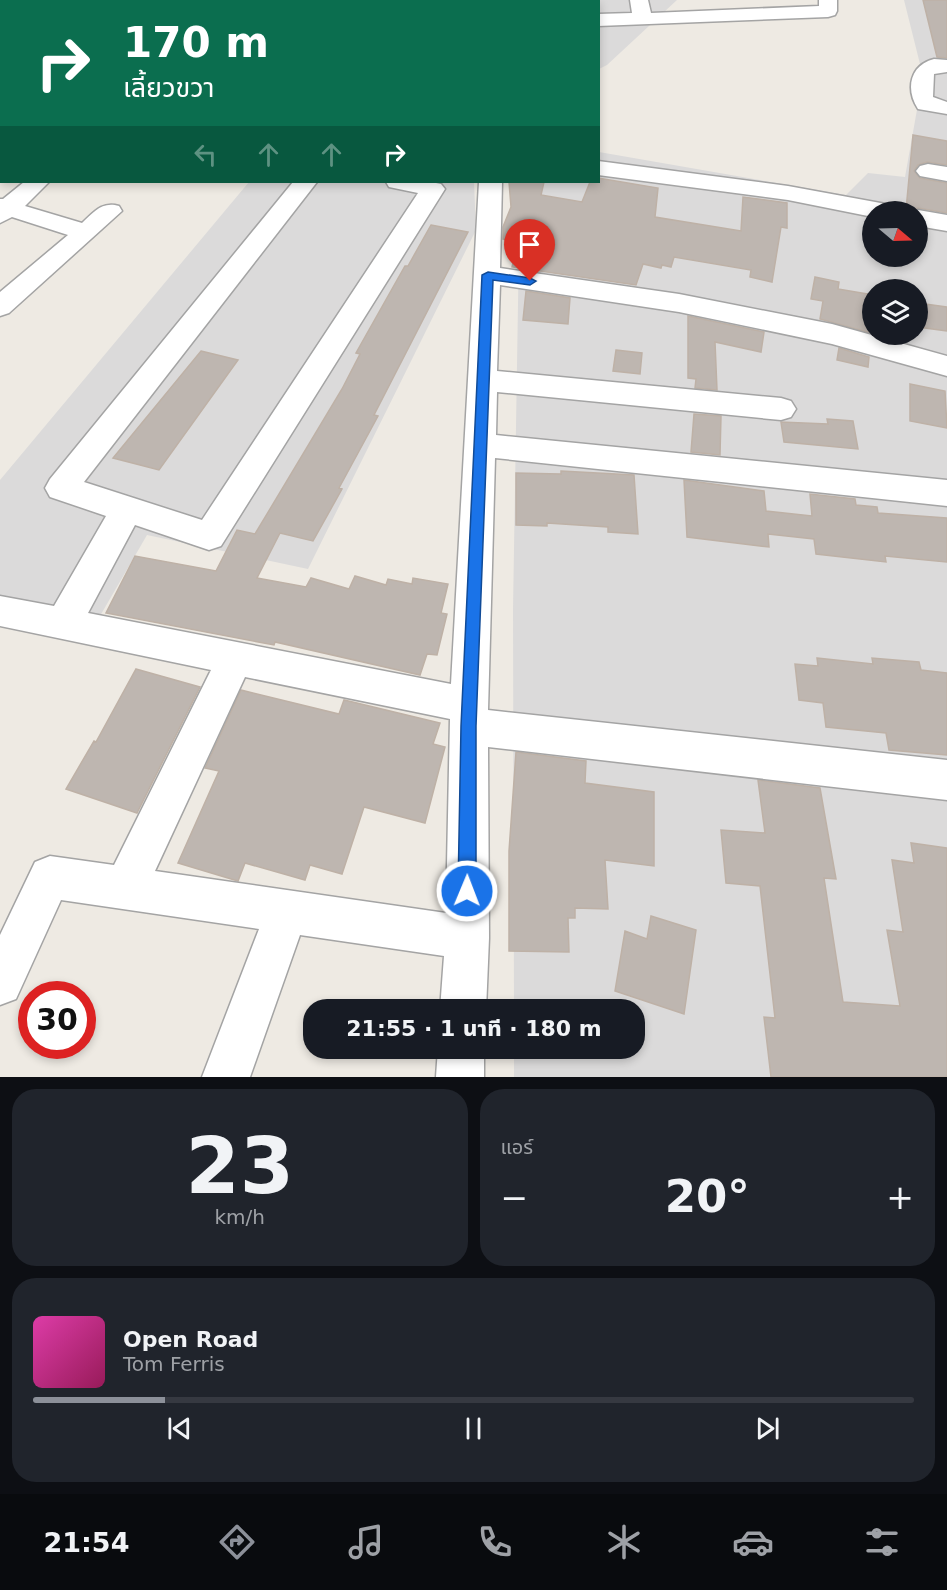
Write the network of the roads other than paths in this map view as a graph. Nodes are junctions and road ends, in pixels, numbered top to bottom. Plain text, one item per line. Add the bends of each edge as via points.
1 (828, 0) edge
2 (731, 8) edge
3 (641, 10) edge
4 (600, 20) edge
5 (947, 66) edge
6 (947, 108) edge
7 (600, 168) edge
8 (36, 183) edge
9 (304, 183) edge
10 (402, 183) edge
11 (491, 183) edge
12 (862, 207) edge
13 (3, 209) edge
14 (110, 211) dead end
15 (928, 220) edge
16 (947, 223) edge
17 (86, 232) junction
18 (488, 275) junction
19 (0, 307) edge
20 (947, 366) edge
21 (483, 380) junction
22 (782, 409) dead end
23 (480, 445) junction
24 (947, 493) edge
25 (127, 509) junction
26 (0, 611) edge
27 (63, 624) junction
28 (235, 658) junction
29 (469, 716) junction
30 (947, 780) edge
31 (125, 888) junction
32 (287, 912) junction
33 (466, 938) junction
34 (0, 983) edge
35 (463, 999) edge
36 (461, 1059) edge
37 (226, 1077) edge
38 (460, 1077) edge

1 - 2 street via 828,11
2 - 3 street
3 - 4 street
5 - 6 street via 934,65 924,71 922,97 926,104
7 - 12 street via 788,193
8 - 13 street
9 - 25 street via 61,488
10 - 25 street via 433,189 209,536
11 - 18 street
13 - 17 street
14 - 17 street
15 - 16 street
17 - 19 street
18 - 20 street via 679,303 832,334
18 - 21 street
21 - 22 street
21 - 23 street
23 - 24 street
23 - 29 street
25 - 27 street
26 - 27 street
27 - 28 street
28 - 29 street
28 - 31 street
29 - 30 street
29 - 33 street
31 - 32 street
31 - 34 street via 51,877
32 - 33 street
32 - 37 street
33 - 35 street
36 - 38 street

